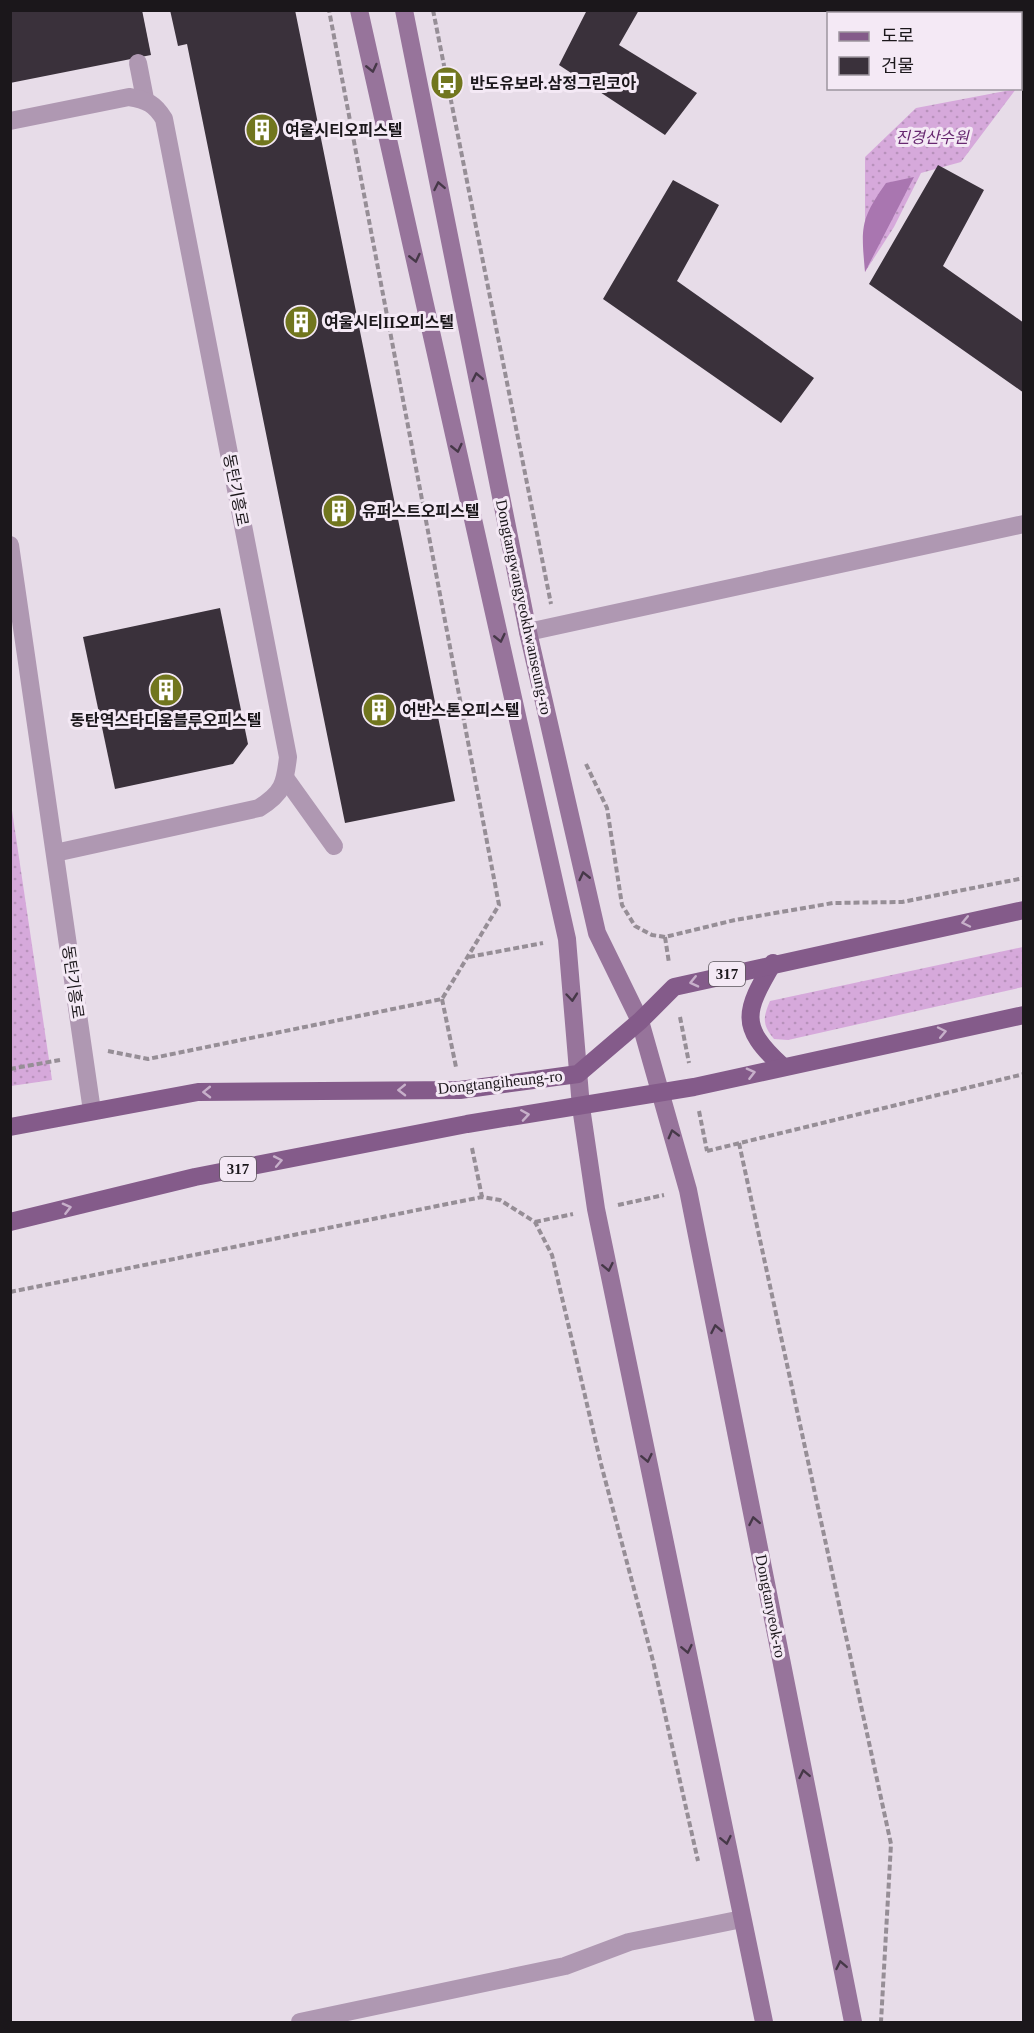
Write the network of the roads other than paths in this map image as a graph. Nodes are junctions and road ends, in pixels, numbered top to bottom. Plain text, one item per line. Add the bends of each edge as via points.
1 (359, 10) edge
2 (404, 10) edge
3 (138, 63) dead end
4 (145, 99) junction
5 (10, 121) edge
6 (1023, 524) edge
7 (10, 545) edge
8 (528, 632) junction
9 (286, 779) junction
10 (334, 846) dead end
11 (55, 854) junction
12 (1023, 910) edge
13 (773, 963) junction
14 (1023, 1015) edge
15 (640, 1022) junction
16 (782, 1066) junction
17 (578, 1074) junction
18 (661, 1092) junction
19 (581, 1107) junction
20 (92, 1111) junction
21 (10, 1127) edge
22 (688, 1190) joint
23 (10, 1222) edge
24 (742, 1919) junction
25 (300, 2022) edge
26 (764, 2022) edge
27 (853, 2022) edge

1 -> 17 street, Dongtangwangyeokhwanseung-ro via 567,939
8 -> 2 street, Dongtangwangyeokhwanseung-ro
3 - 4 street
4 - 5 street via 129,97
4 - 9 street, 동탄기흥로 via 156,106 164,119 288,757
6 - 8 street
7 - 11 street, 동탄기흥로
15 -> 8 street, Dongtangwangyeokhwanseung-ro via 597,933
9 - 10 street
9 - 11 street via 277,797 259,808
11 - 20 street, 동탄기흥로
12 -> 13 main road, 317
13 -> 15 main road, Dongtangiheung-ro / 317 via 674,987
13 - 16 main road via 754,994 749,1025 761,1047
16 -> 14 main road, Dongtangiheung-ro / 317
15 - 17 main road, Dongtangiheung-ro
15 - 18 street, Dongtangwangyeokhwanseung-ro
18 -> 16 main road, Dongtangiheung-ro / 317
17 - 19 street, Dongtangwangyeokhwanseung-ro
17 -> 20 main road, Dongtangiheung-ro via 460,1090 198,1092
18 - 19 main road, Dongtangiheung-ro / 317
22 -> 18 street, Dongtangwangyeokhwanseung-ro
23 -> 19 main road, Dongtangiheung-ro / 317 via 195,1177 467,1124
19 -> 24 street, Dongtangwangyeokhwanseung-ro via 596,1209
20 - 21 main road, Dongtangiheung-ro
27 -> 22 street, Dongtanyeok-ro
24 - 25 street via 629,1942 565,1966
24 - 26 street

